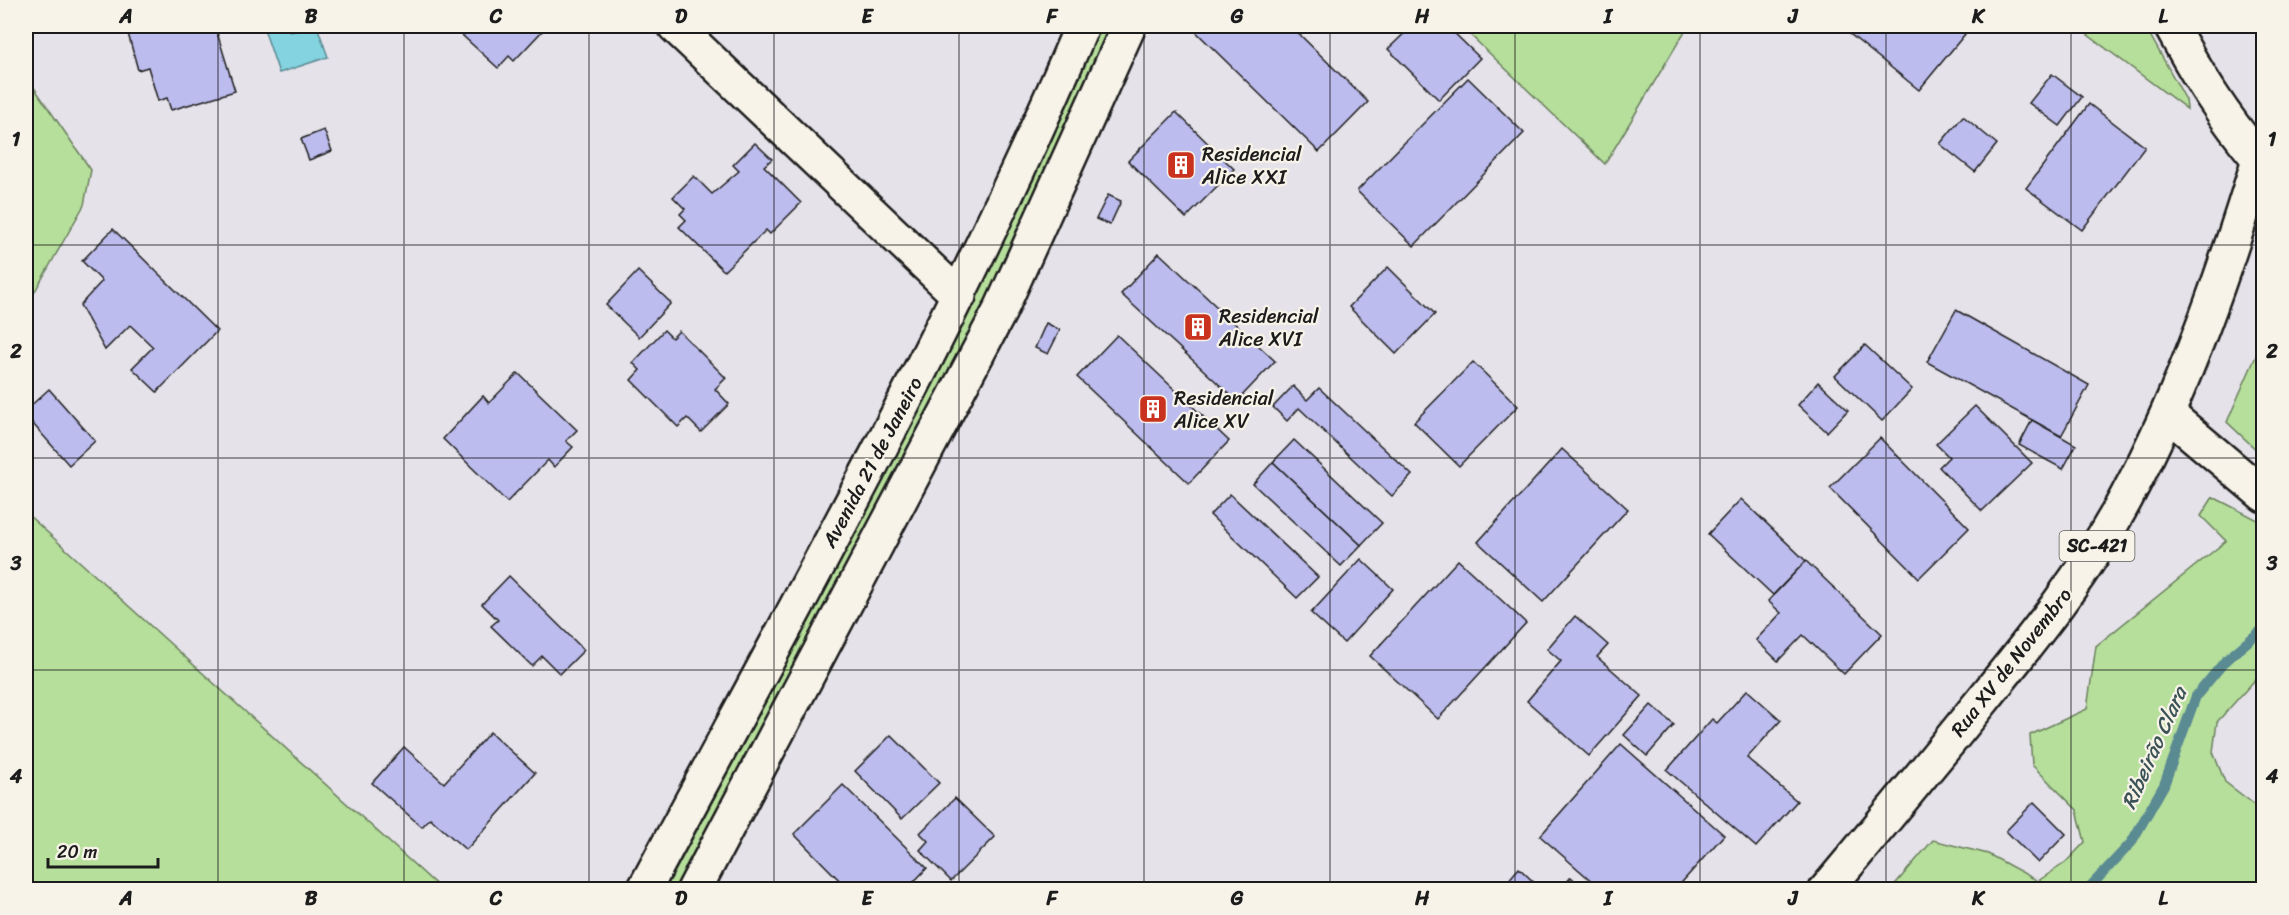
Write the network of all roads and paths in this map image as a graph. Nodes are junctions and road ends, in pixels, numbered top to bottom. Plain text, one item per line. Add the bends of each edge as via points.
1 (675, 26) edge
2 (1082, 26) edge
3 (1129, 26) edge
4 (2171, 26) edge
5 (2261, 151) edge
6 (959, 296) junction
7 (2168, 414) junction
8 (2264, 495) edge
9 (644, 890) edge
10 (694, 890) edge
11 (1826, 890) edge

1 - 6 main road
2 - 6 main road, Avenida 21 de Janeiro
3 - 10 main road via 1001,309
4 - 5 main road via 2224,117
5 - 7 main road, Rua XV de Novembro / SC-421 via 2205,323
6 - 9 main road, Avenida 21 de Janeiro
7 - 8 main road
7 - 11 main road, Rua XV de Novembro / SC-421 via 2126,499 2078,576 2018,657

